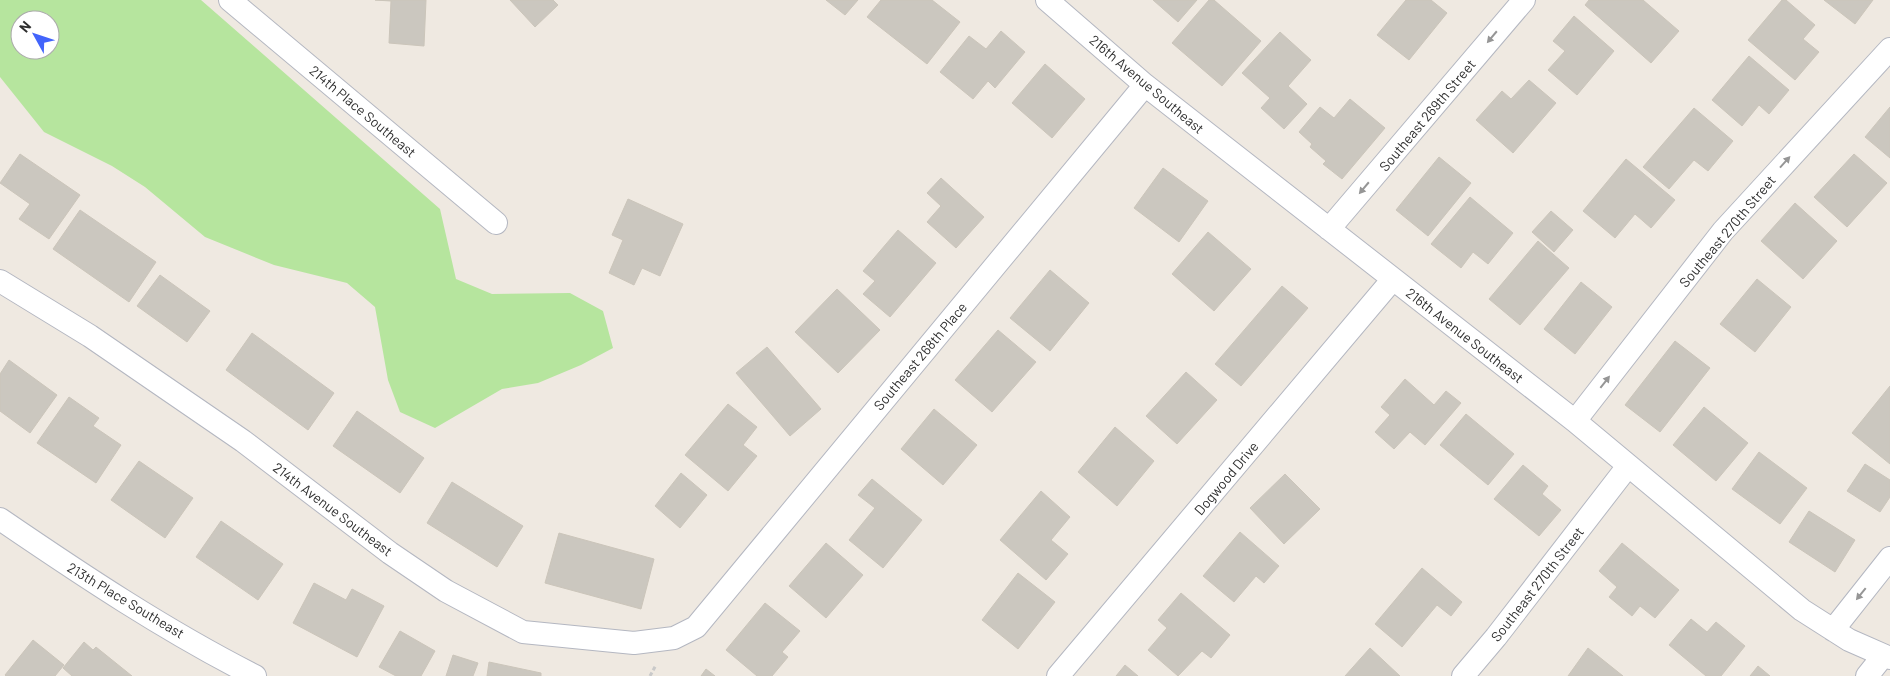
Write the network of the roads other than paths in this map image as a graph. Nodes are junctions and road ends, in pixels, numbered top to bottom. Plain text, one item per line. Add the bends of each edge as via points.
1 (230, 0) edge
2 (1524, 0) edge
3 (1060, 4) edge
4 (1890, 49) edge
5 (1144, 85) junction
6 (496, 223) dead end
7 (1330, 229) junction
8 (1393, 279) junction
9 (0, 281) edge
10 (1575, 421) junction
11 (1628, 466) junction
12 (0, 519) edge
13 (1890, 558) edge
14 (696, 627) joint
15 (1833, 630) junction
16 (1887, 657) edge
17 (240, 673) edge
18 (1058, 676) edge
19 (1463, 676) edge
20 (1866, 676) edge

1 - 6 street, 214th Place Southeast
2 -> 7 street, Southeast 269th Street
3 - 5 street, 216th Avenue Southeast
10 -> 4 street, Southeast 270th Street via 1723,231
5 - 7 street, 216th Avenue Southeast
5 - 14 street, Southeast 268th Place
7 - 8 street, 216th Avenue Southeast
8 - 10 street, 216th Avenue Southeast
8 - 18 street, Dogwood Drive
9 - 14 street, 214th Avenue Southeast via 90,336 243,441 390,553 446,591 523,632 634,643 674,638
10 - 11 street, 216th Avenue Southeast
11 - 15 street, 216th Avenue Southeast via 1802,610
11 - 19 street, Southeast 270th Street
12 - 17 street, 213th Place Southeast
13 -> 15 street
15 - 16 street, 216th Avenue Southeast
16 - 20 street

